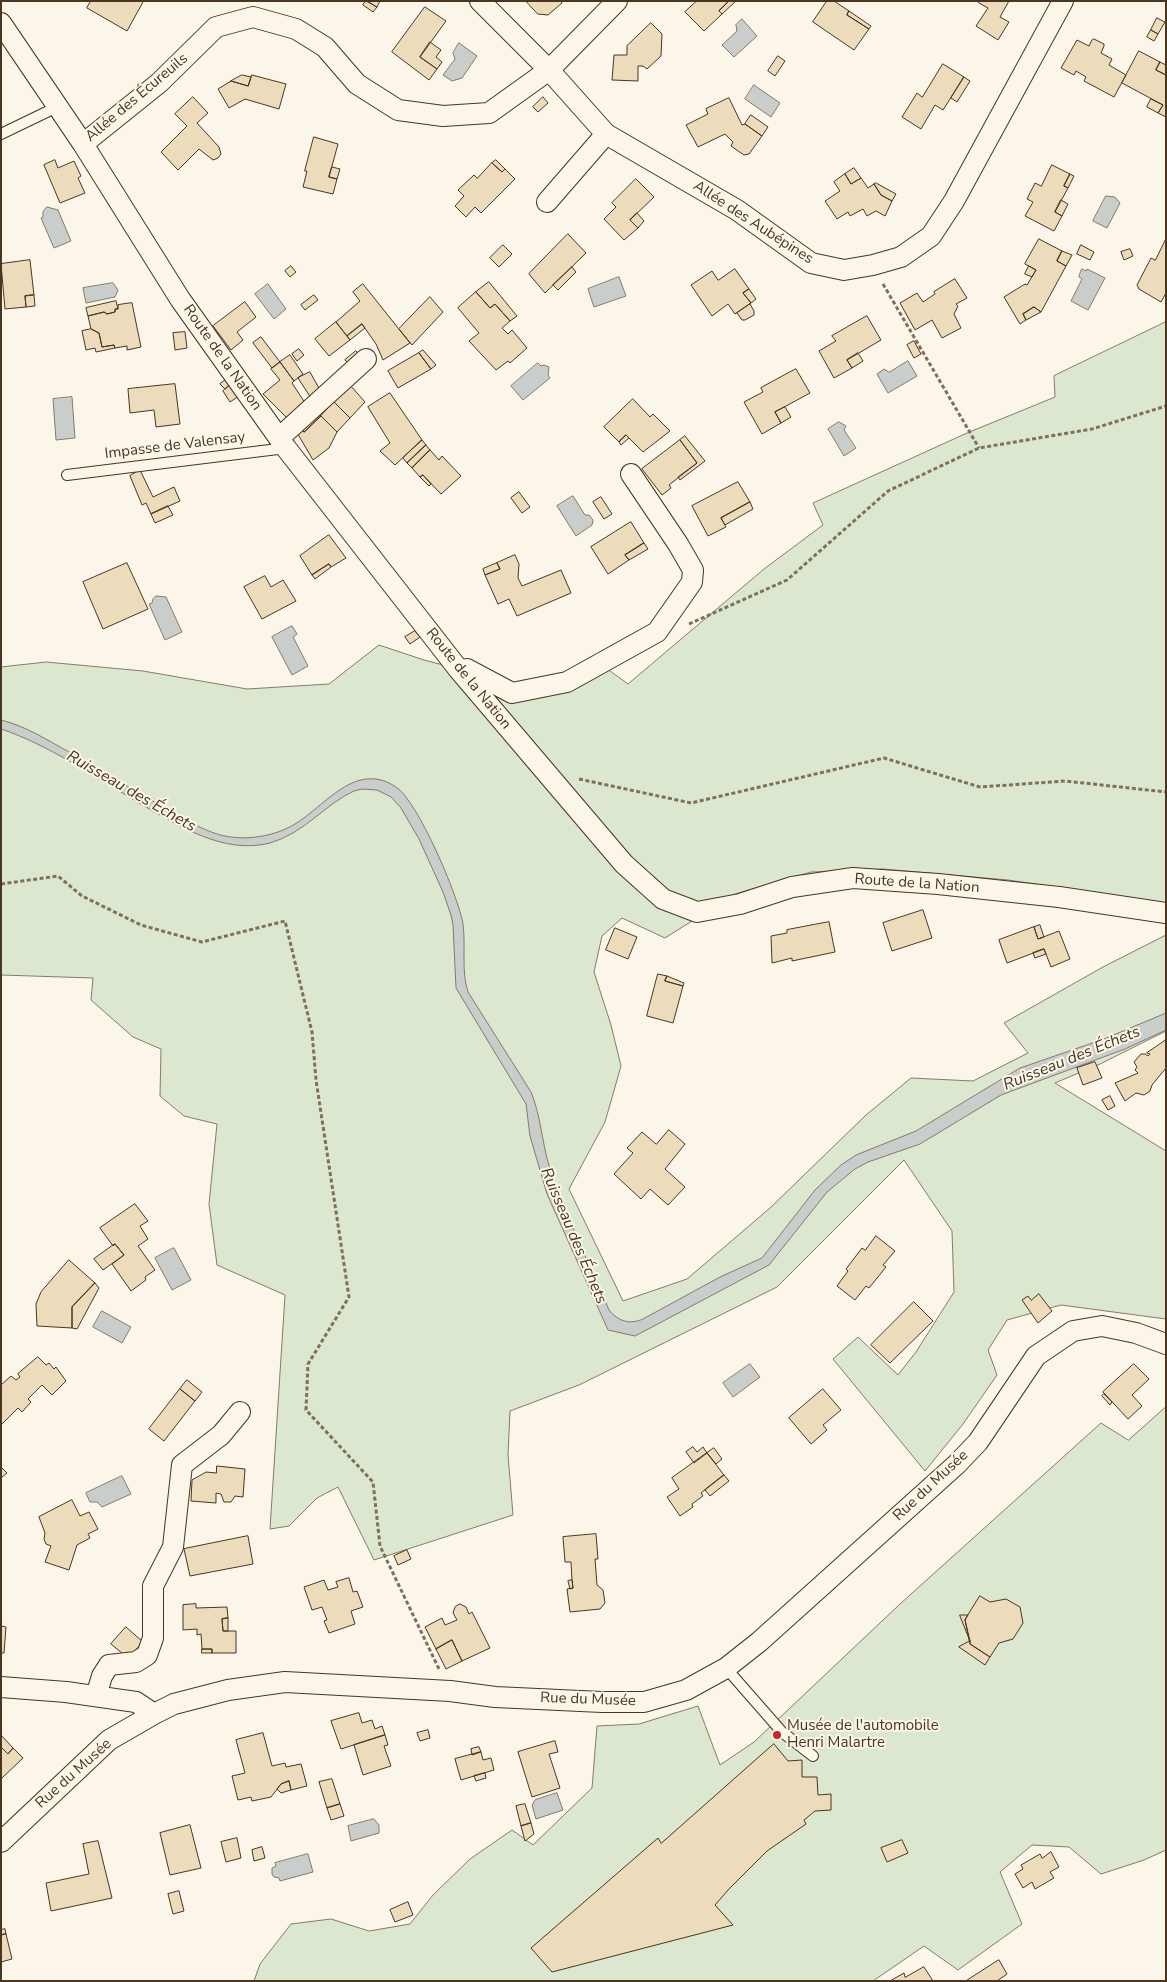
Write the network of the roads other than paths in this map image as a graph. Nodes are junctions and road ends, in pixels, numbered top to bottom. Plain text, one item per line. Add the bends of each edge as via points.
1 (480, 1) edge
2 (617, 1) edge
3 (1063, 1) edge
4 (1, 23) edge
5 (549, 70) junction
6 (57, 107) junction
7 (1, 134) edge
8 (606, 134) junction
9 (83, 144) junction
10 (547, 202) dead end
11 (366, 359) dead end
12 (282, 443) junction
13 (631, 474) dead end
14 (67, 475) dead end
15 (459, 670) junction
16 (1166, 913) edge
17 (1166, 1344) edge
18 (240, 1412) dead end
19 (726, 1668) junction
20 (1, 1687) edge
21 (96, 1696) junction
22 (154, 1714) junction
23 (813, 1756) dead end
24 (1, 1842) edge

1 - 5 street, Allée des Aubépines
2 - 5 street, Allée des Écureuils
3 - 8 street, Allée des Aubépines via 954,201 931,236 902,257 844,270 811,263 737,210
4 - 6 street, Route de la Nation
5 - 8 street, Allée des Aubépines
5 - 9 street, Allée des Écureuils via 490,113 443,116 398,110 357,84 325,47 296,29 253,17 216,27 159,83
6 - 7 lane
6 - 9 street, Route de la Nation
8 - 10 street
9 - 12 street, Route de la Nation via 180,299
11 - 12 street
12 - 14 lane, Impasse de Valensay
12 - 15 street, Route de la Nation
13 - 15 street via 692,570 692,582 656,632 567,682 512,693 467,669
15 - 16 street, Route de la Nation via 624,864 663,899 697,912 740,904 792,888 853,878 1059,897
17 - 19 street, Rue du Musée via 1102,1326 1073,1331 1036,1356 978,1442 957,1464 760,1642
18 - 21 street via 221,1435 182,1466 173,1547 153,1586 153,1638 147,1654 136,1662 109,1665
19 - 22 street, Rue du Musée via 686,1690 644,1702 495,1697 450,1691 285,1682 228,1690 174,1704
19 - 23 lane via 782,1732
20 - 21 street
21 - 22 street via 136,1702
22 - 24 street, Rue du Musée via 109,1740

